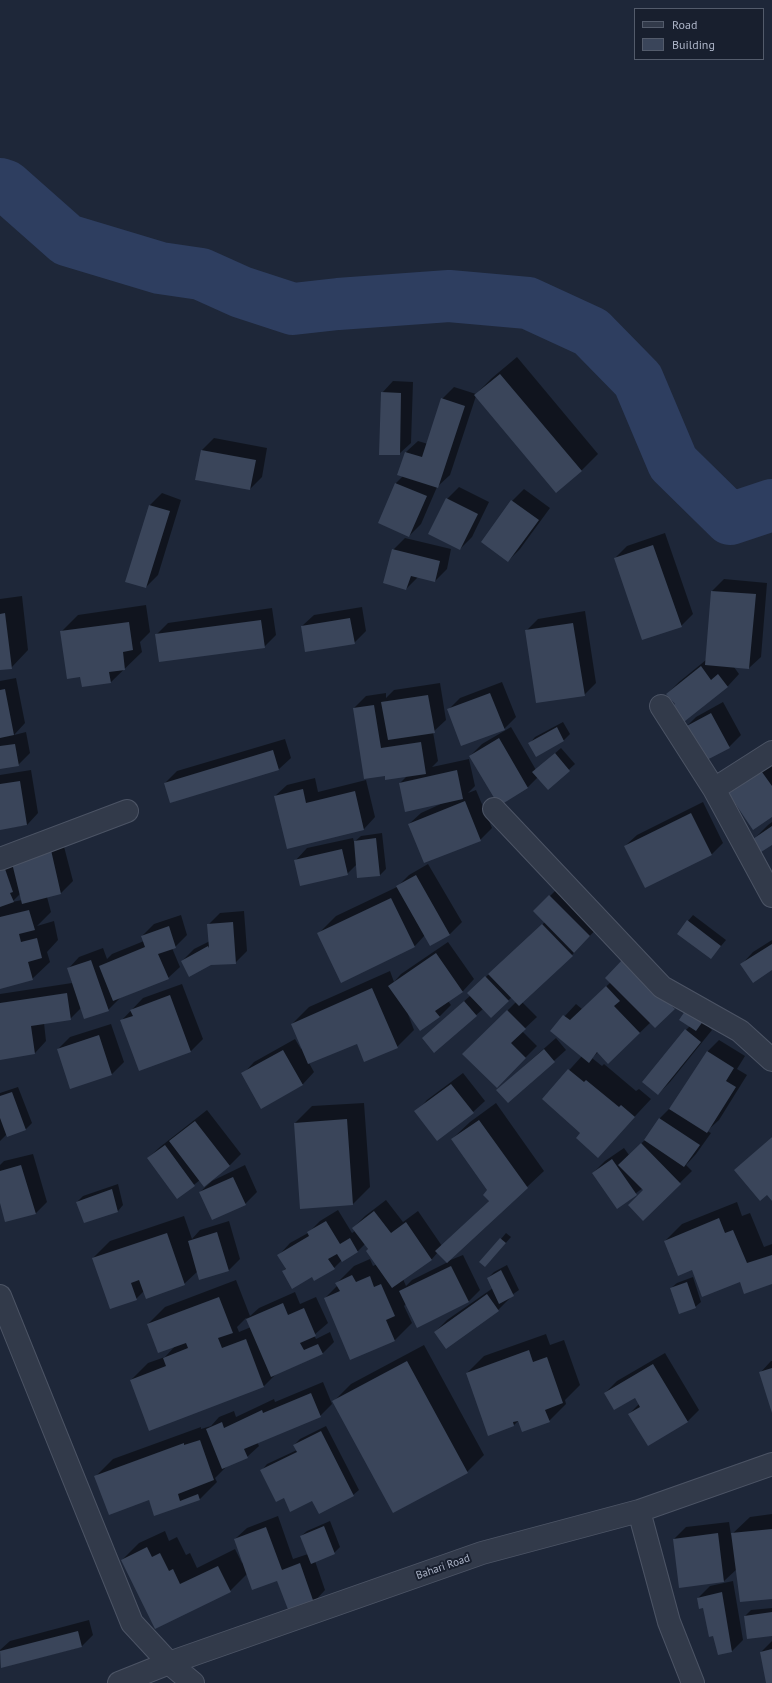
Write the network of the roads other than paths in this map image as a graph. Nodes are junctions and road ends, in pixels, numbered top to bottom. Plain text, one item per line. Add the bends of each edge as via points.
1 (661, 706) dead end
2 (772, 752) edge
3 (714, 789) junction
4 (494, 809) dead end
5 (127, 812) dead end
6 (0, 859) edge
7 (772, 896) edge
8 (772, 1059) edge
9 (0, 1296) edge
10 (772, 1464) edge
11 (639, 1511) junction
12 (169, 1663) junction
13 (119, 1683) edge
14 (193, 1683) edge
15 (694, 1683) edge

1 - 3 street
2 - 3 street
3 - 7 street
4 - 8 street via 662,987 740,1031
5 - 6 street
9 - 12 street via 132,1624
10 - 11 street, Bahari Road
11 - 12 street, Bahari Road via 482,1553
11 - 15 street via 669,1622
12 - 13 street, Bahari Road
12 - 14 street

